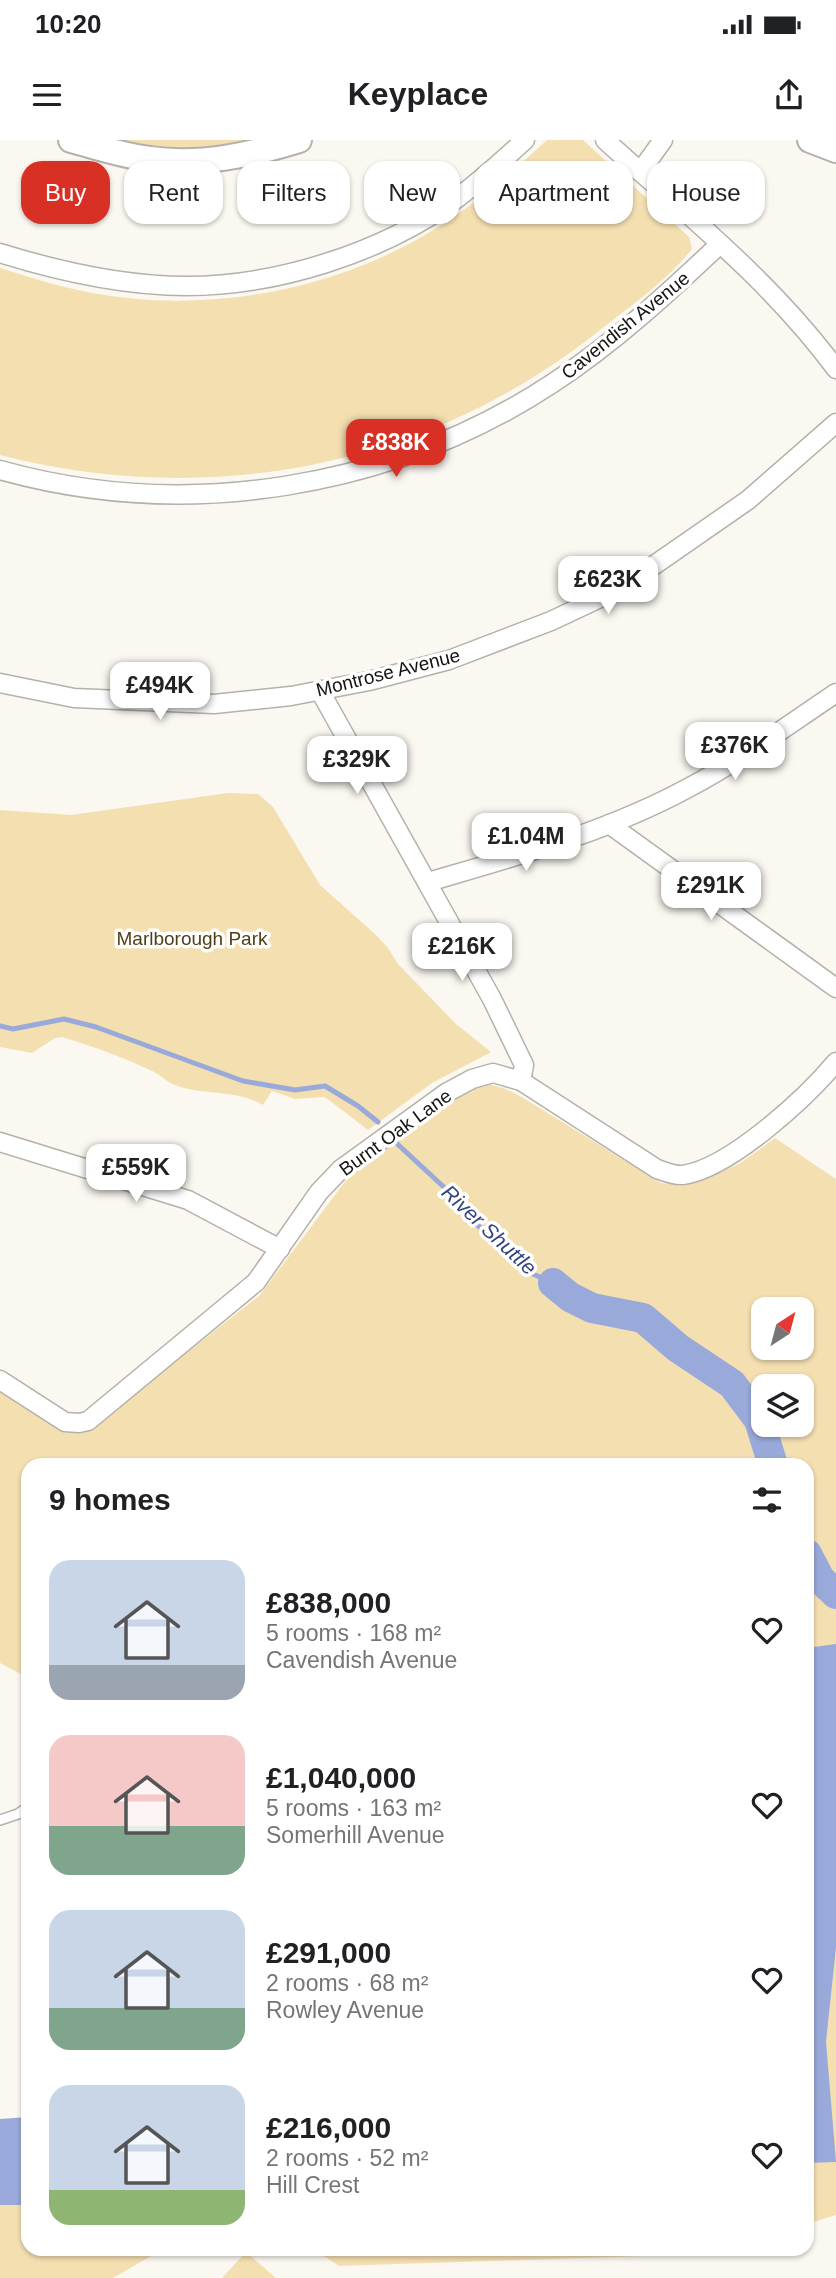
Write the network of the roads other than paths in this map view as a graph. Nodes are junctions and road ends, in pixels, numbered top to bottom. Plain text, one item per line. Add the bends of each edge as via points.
1 (71, 140) edge
2 (299, 140) edge
3 (525, 140) edge
4 (605, 140) edge
5 (663, 140) edge
6 (810, 140) edge
7 (836, 150) edge
8 (640, 172) junction
9 (720, 244) junction
10 (0, 253) edge
11 (836, 369) edge
12 (836, 424) edge
13 (0, 470) edge
14 (0, 684) edge
15 (320, 691) junction
16 (836, 693) edge
17 (609, 824) junction
18 (428, 882) junction
19 (836, 988) edge
20 (836, 1062) edge
21 (521, 1081) junction
22 (0, 1142) edge
23 (280, 1249) junction
24 (0, 1380) edge
25 (21, 1812) edge
26 (0, 1820) edge

1 - 2 street via 149,159 180,161 241,155
3 - 10 street via 451,202 408,228 325,263 267,277 188,286 132,283
4 - 8 street
5 - 8 street
6 - 7 street
8 - 9 street
9 - 11 street via 794,315
9 - 13 street, Cavendish Avenue via 640,318 555,382 488,422 412,454 308,482 211,494 131,492
12 - 15 street, Montrose Avenue via 718,523 604,596 449,660
14 - 15 street, Montrose Avenue via 74,698 186,704
15 - 18 street
16 - 17 street via 690,787
17 - 18 street
17 - 19 street
18 - 21 street via 518,1050 524,1065
20 - 21 street, Burnt Oak Lane via 808,1094 754,1138 712,1164 682,1175 657,1169
21 - 23 street, Burnt Oak Lane via 487,1074 446,1093 341,1169 319,1192
22 - 23 street via 188,1200
23 - 24 street, Burnt Oak Lane via 247,1290 86,1422 65,1422
25 - 26 lane

